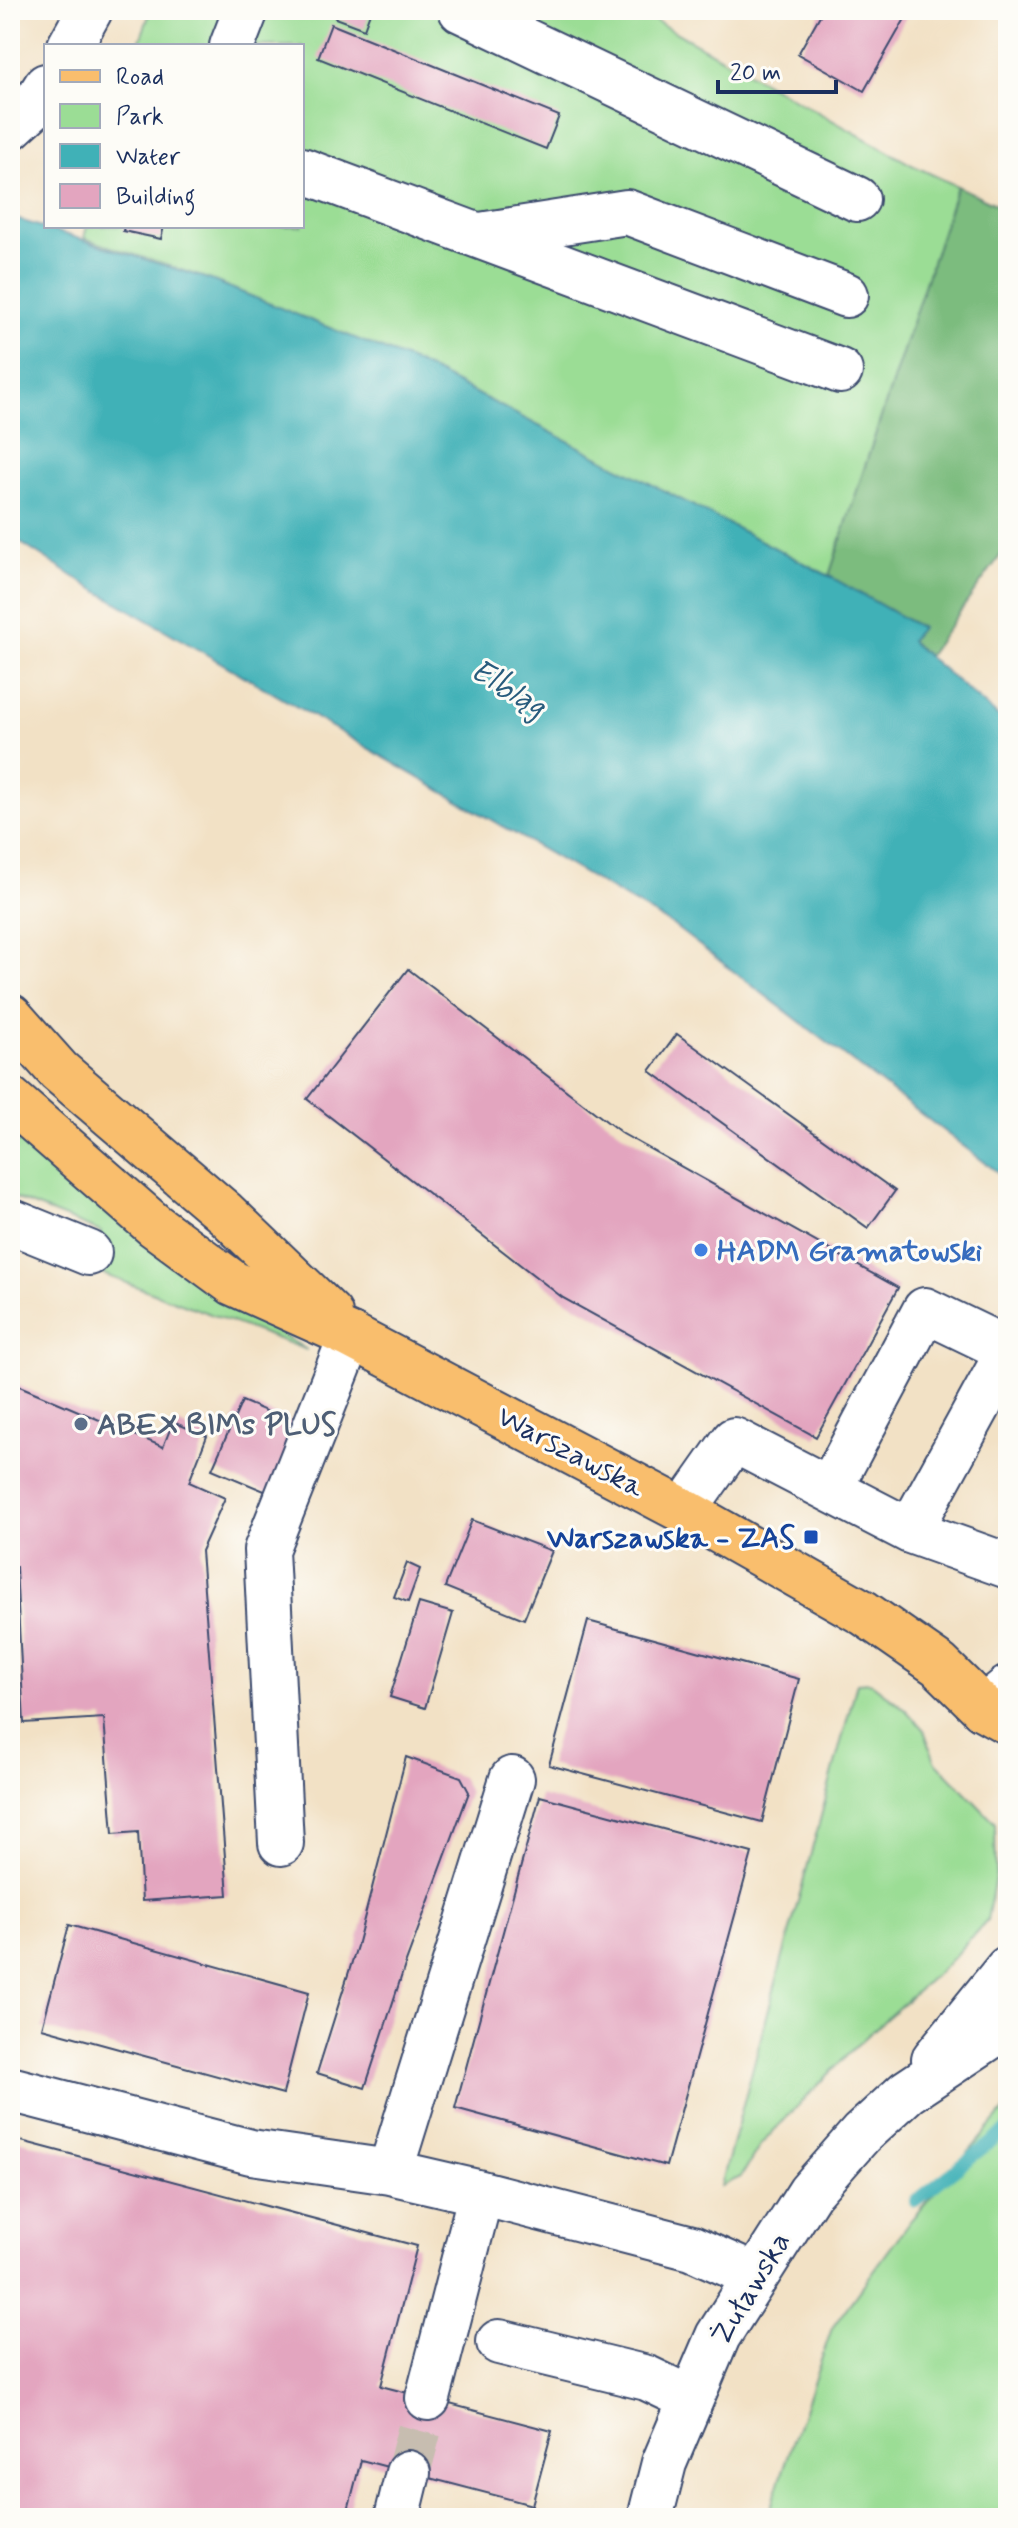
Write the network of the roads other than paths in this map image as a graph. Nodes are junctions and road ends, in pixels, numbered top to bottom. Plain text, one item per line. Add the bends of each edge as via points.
1 (90, 10) edge
2 (246, 10) edge
3 (461, 10) edge
4 (71, 44) edge
5 (233, 44) edge
6 (44, 89) edge
7 (10, 128) edge
8 (304, 171) edge
9 (857, 199) dead end
10 (477, 236) junction
11 (846, 295) dead end
12 (840, 371) dead end
13 (10, 1016) edge
14 (10, 1099) edge
15 (10, 1221) edge
16 (89, 1253) dead end
17 (351, 1336) junction
18 (1008, 1351) edge
19 (830, 1488) junction
20 (684, 1511) junction
21 (910, 1531) junction
22 (1008, 1566) edge
23 (1000, 1706) edge
24 (1008, 1755) edge
25 (512, 1779) dead end
26 (281, 1843) dead end
27 (1008, 1968) edge
28 (1008, 2025) edge
29 (10, 2089) edge
30 (907, 2092) junction
31 (390, 2172) junction
32 (481, 2193) junction
33 (755, 2276) junction
34 (499, 2342) dead end
35 (428, 2398) tunnel mouth
36 (691, 2399) junction
37 (408, 2473) tunnel mouth
38 (397, 2518) edge
39 (650, 2518) edge

1 - 4 street
2 - 5 street
3 - 9 street
6 - 7 street
8 - 10 street
10 - 11 street via 627,212
10 - 12 street
13 - 17 main road, Warszawska via 59,1071 225,1213
14 - 17 main road, Warszawska via 154,1225 233,1283
15 - 16 street
17 - 20 main road, Warszawska
17 - 26 street via 266,1550
18 - 19 street via 925,1310
18 - 21 street
19 - 20 street via 734,1440
19 - 21 street
20 - 23 main road, Warszawska via 864,1613
21 - 22 street
23 - 24 main road, Warszawska
25 - 31 street
27 - 30 street, Żuławska
28 - 30 street, Żuławska
29 - 31 street via 251,2152
30 - 33 street, Żuławska via 810,2192
31 - 32 street
32 - 33 street via 692,2248
32 - 35 street
33 - 36 street, Żuławska via 718,2336
34 - 36 street via 647,2378
36 - 39 street, Żuławska via 664,2463
37 - 38 street

